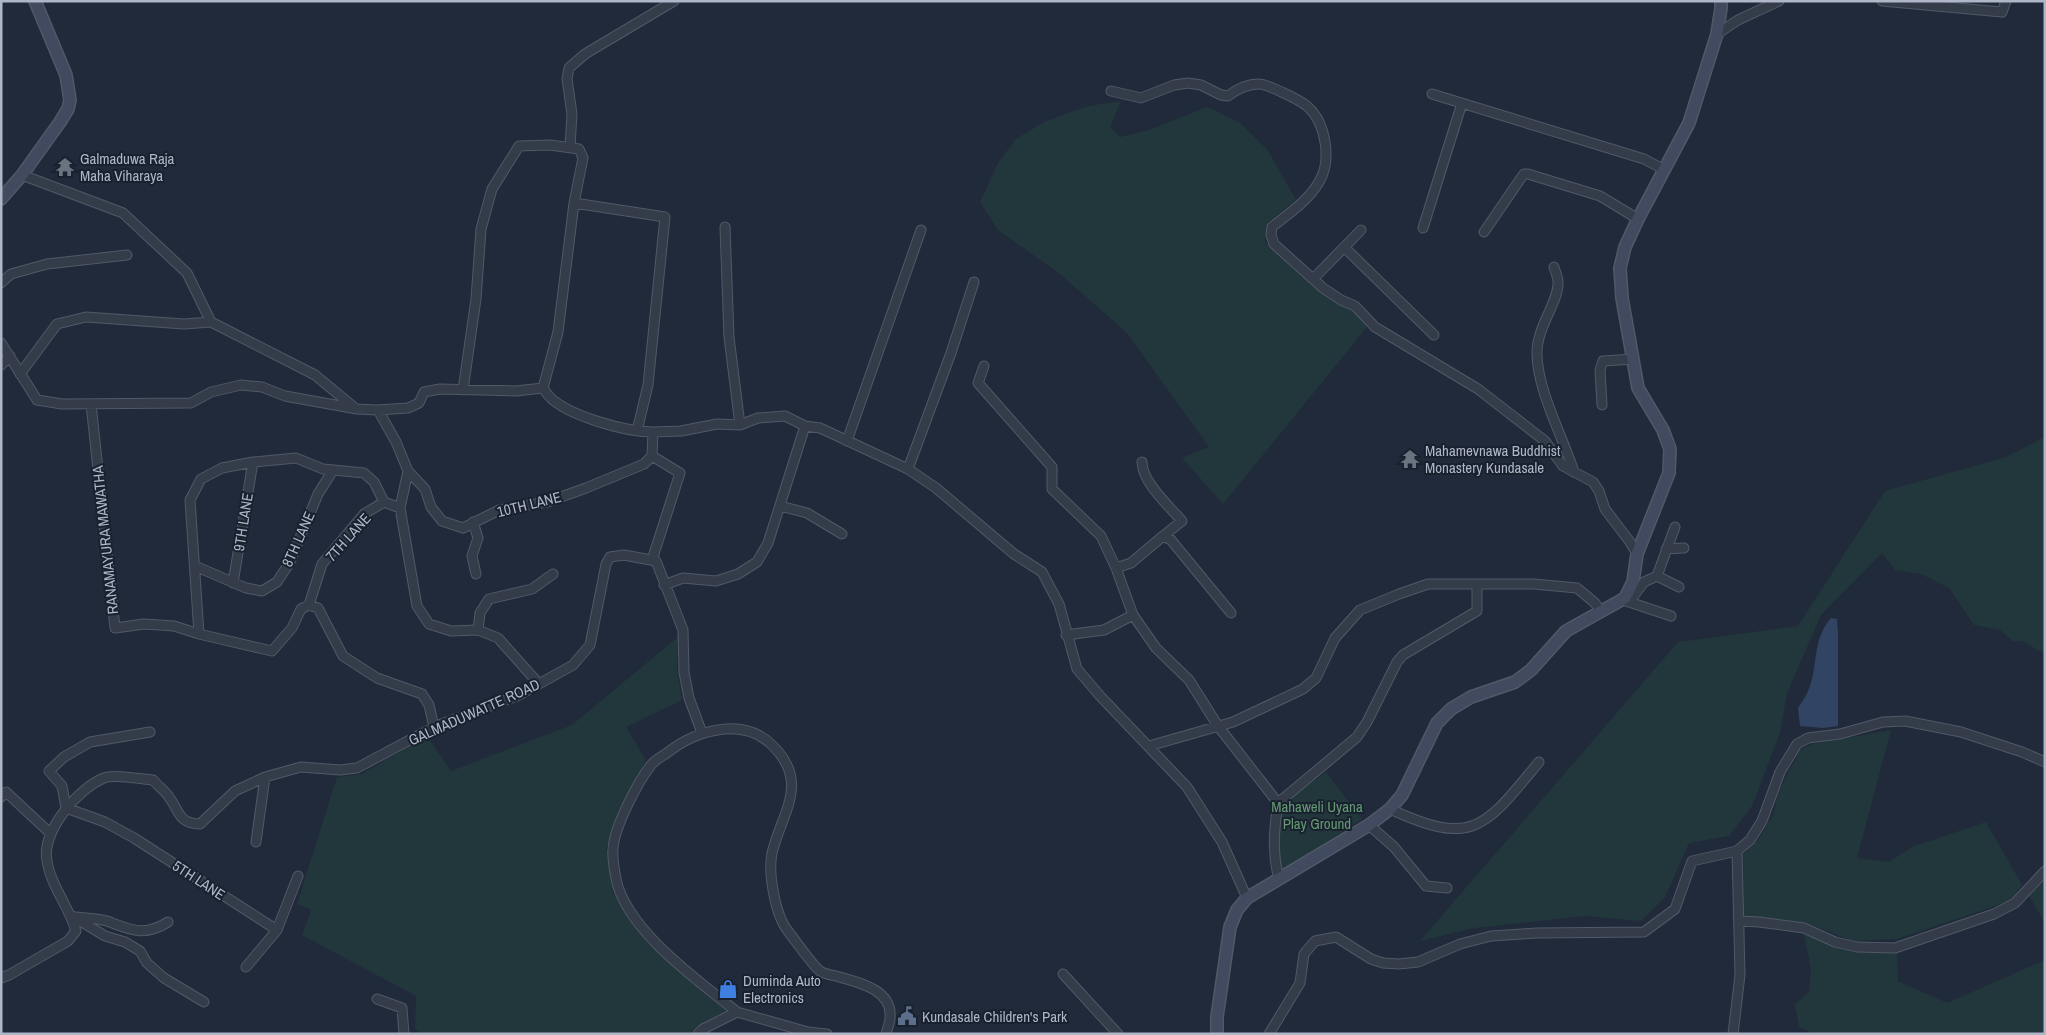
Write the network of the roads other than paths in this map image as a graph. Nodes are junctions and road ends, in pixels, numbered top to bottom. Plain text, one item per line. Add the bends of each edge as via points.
1 (35, 1) edge
2 (674, 1) edge
3 (1721, 1) edge
4 (1779, 1) edge
5 (1882, 1) edge
6 (2006, 1) edge
7 (1717, 34) junction
8 (1111, 91) dead end
9 (1432, 94) dead end
10 (1462, 103) junction
11 (570, 147) junction
12 (1663, 169) junction
13 (22, 176) junction
14 (1, 199) edge
15 (574, 203) junction
16 (1638, 218) junction
17 (725, 227) dead end
18 (1423, 228) dead end
19 (921, 230) dead end
20 (1362, 230) dead end
21 (1484, 232) dead end
22 (1344, 247) junction
23 (127, 256) dead end
24 (1554, 267) dead end
25 (1313, 279) junction
26 (974, 282) dead end
27 (1, 283) edge
28 (211, 322) junction
29 (1434, 335) dead end
30 (1, 343) edge
31 (10, 356) junction
32 (1633, 359) junction
33 (1, 365) edge
34 (984, 366) dead end
35 (20, 374) junction
36 (543, 388) junction
37 (464, 390) junction
38 (91, 404) junction
39 (1602, 406) dead end
40 (357, 409) junction
41 (378, 410) junction
42 (740, 425) junction
43 (805, 426) junction
44 (637, 431) junction
45 (652, 432) junction
46 (847, 441) junction
47 (652, 456) junction
48 (253, 462) junction
49 (1142, 462) dead end
50 (908, 469) junction
51 (333, 470) junction
52 (408, 471) junction
53 (1574, 472) junction
54 (384, 502) junction
55 (780, 506) junction
56 (400, 508) junction
57 (473, 522) junction
58 (1675, 527) dead end
59 (842, 534) dead end
60 (1163, 536) junction
61 (1684, 548) dead end
62 (1666, 549) junction
63 (1637, 554) junction
64 (652, 560) junction
65 (195, 566) junction
66 (1116, 568) junction
67 (476, 574) dead end
68 (553, 574) dead end
69 (1657, 576) junction
70 (233, 582) junction
71 (664, 585) junction
72 (1477, 585) junction
73 (1679, 587) dead end
74 (1624, 599) junction
75 (309, 605) junction
76 (1601, 612) junction
77 (1231, 613) dead end
78 (1133, 615) junction
79 (1671, 616) dead end
80 (478, 630) junction
81 (199, 634) junction
82 (1066, 635) junction
83 (538, 684) junction
84 (1218, 726) junction
85 (434, 727) junction
86 (150, 732) dead end
87 (702, 733) junction
88 (1149, 746) junction
89 (1539, 762) dead end
90 (2045, 762) edge
91 (265, 777) junction
92 (1, 797) edge
93 (1278, 804) junction
94 (66, 808) junction
95 (1390, 809) junction
96 (1369, 825) junction
97 (50, 833) junction
98 (256, 842) dead end
99 (1737, 851) junction
100 (2045, 871) edge
101 (298, 876) dead end
102 (1279, 879) junction
103 (1447, 888) dead end
104 (1247, 898) junction
105 (72, 916) junction
106 (1738, 921) junction
107 (168, 922) dead end
108 (277, 930) junction
109 (246, 967) dead end
110 (1063, 974) dead end
111 (1, 978) edge
112 (377, 999) dead end
113 (204, 1002) dead end
114 (736, 1012) junction
115 (404, 1034) edge
116 (698, 1034) edge
117 (827, 1034) edge
118 (886, 1034) edge
119 (1118, 1034) edge
120 (1217, 1034) edge
121 (1269, 1034) edge
122 (1733, 1034) edge

1 - 13 street via 66,75 70,100 60,122
2 - 11 street via 585,54 569,68 566,80 572,114
3 - 7 street
4 - 7 street
5 - 6 street via 2002,12
7 - 12 street via 1689,123
8 - 25 street via 1141,98 1188,83 1228,96 1238,88 1261,84 1292,96 1308,107 1321,126 1325,147 1321,181 1312,193 1272,227 1271,235 1274,244
9 - 10 street
10 - 12 street via 1644,159
10 - 18 street
11 - 15 street via 579,149 583,158
11 - 37 street via 519,146 492,189 481,229
12 - 16 street
13 - 14 street
13 - 28 street via 123,213 187,273
15 - 36 street via 558,332
15 - 44 street via 665,217 648,385
16 - 21 street via 1600,196 1524,174
16 - 32 street via 1620,268
17 - 42 street via 729,337
19 - 46 street
20 - 22 street
22 - 25 street
22 - 29 street
23 - 27 street via 47,264 11,274
24 - 53 street via 1558,281 1556,292 1538,337 1537,354 1541,380
25 - 53 street via 1340,300 1355,306 1375,327 1478,390 1545,441 1563,466
26 - 50 street
28 - 35 street via 184,324 86,317 57,324
28 - 40 street via 315,375
30 - 31 street
31 - 33 street
31 - 35 street
32 - 39 street via 1603,361 1600,370
32 - 63 street via 1638,388 1670,449 1670,473
34 - 66 street via 978,383 1052,466 1052,489 1101,536
35 - 38 street via 37,400
36 - 37 street
36 - 44 street via 553,400 569,410 625,430
37 - 41 street via 424,392 419,403 408,408
38 - 40 street via 191,403 211,392 241,385 262,386 286,396
38 - 81 street, RANAMAYURA MAWATHA via 114,628 144,624 174,626
40 - 41 street
41 - 52 street, 10TH LANE
42 - 43 street via 758,418 785,416
42 - 45 street via 717,424 681,431
43 - 46 street via 820,428
43 - 55 street
44 - 45 street
45 - 47 street
46 - 50 street
47 - 57 street, 10TH LANE via 644,464 586,488 547,502 499,510
47 - 64 street via 680,473
48 - 51 street via 296,458
48 - 65 street via 222,468 201,479 190,500
48 - 70 street, 9TH LANE
49 - 60 street via 1142,470 1150,483 1182,521
50 - 82 street via 936,488 1014,554 1042,572 1059,604
51 - 54 street via 364,473 374,482
51 - 70 street, 8TH LANE via 318,494 290,562 277,582 262,591
52 - 56 street
52 - 57 street, 10TH LANE via 425,489 431,507 442,521 463,528
53 - 63 street via 1593,482 1605,508
54 - 56 street
54 - 75 street, 7TH LANE via 364,514 322,564
55 - 59 street via 807,513
55 - 71 street via 768,543 757,562 738,574 716,581 683,578
56 - 80 street via 417,606 429,624 451,631
57 - 67 street via 478,538 472,556
58 - 62 street
60 - 66 street via 1131,563
60 - 77 street via 1171,540
61 - 62 street
62 - 69 street
63 - 74 street via 1633,582
64 - 71 street via 656,561
64 - 83 street, GALMADUWATTE ROAD via 624,555 610,557 590,645 573,666
65 - 70 street, 8TH LANE
65 - 81 street
66 - 78 street
68 - 80 street via 532,590 489,599 480,613
69 - 73 street
69 - 74 street via 1644,582 1632,598
71 - 87 street via 682,630 689,698
72 - 76 street via 1534,584 1577,588
72 - 84 street via 1428,584 1360,610 1335,638 1316,678 1303,689
72 - 93 street via 1477,611 1403,655 1356,737
74 - 76 street
74 - 79 street
75 - 81 street, RANAMAYURA MAWATHA via 300,609 292,628 272,651
75 - 85 street via 318,608 343,656 377,678 422,694 429,705
76 - 95 street via 1566,631 1531,670 1515,682 1471,697 1437,723 1402,795
78 - 82 street via 1104,630
78 - 84 street via 1156,648 1189,680
80 - 83 street via 498,638
82 - 88 street via 1078,669
83 - 85 street, GALMADUWATTE ROAD via 519,695
84 - 88 street
84 - 93 street
85 - 91 street, GALMADUWATTE ROAD via 357,768 301,768
86 - 94 street via 90,742 64,757 49,771 62,786
87 - 114 street via 681,742 652,764 623,813 613,849 619,891 629,910 652,940
87 - 118 street via 731,728 750,731 773,745 788,763 792,774 792,796 772,855 773,896 778,912 784,926 820,971 867,985 879,992 888,1003 890,1018
88 - 104 street via 1187,787 1222,842
89 - 95 street via 1502,807 1486,820 1468,828 1450,829 1412,819
90 - 99 street via 1961,732 1905,721 1883,722 1840,734 1808,738 1797,744 1780,772 1762,821 1750,840
91 - 94 street, GALMADUWATTE ROAD via 235,791 200,824 189,824 181,818 169,797 153,780 105,777
91 - 98 street
92 - 97 street via 6,792
93 - 102 street via 1273,837
94 - 97 street, GALMADUWATTE ROAD
94 - 108 street, 5TH LANE via 105,822 134,838
95 - 96 street
96 - 102 street
96 - 103 street via 1394,847 1426,886
97 - 105 street, GALMADUWATTE ROAD via 46,859 51,876
99 - 106 street
99 - 121 street via 1692,861 1675,908 1644,932 1491,936 1460,944 1418,962 1399,964 1383,964 1371,959 1336,937 1316,941 1304,954 1300,983
100 - 106 street via 2015,903 2001,911 1895,948 1857,947 1835,942 1804,928
101 - 108 street
102 - 104 street
104 - 120 street via 1237,910 1230,927
105 - 107 street via 106,921 139,931 156,930
105 - 111 street via 76,931 68,941
105 - 113 street via 104,936 125,942 140,951 147,963 164,978
106 - 122 street via 1740,974
108 - 109 street
110 - 119 street
112 - 115 street via 402,1008
114 - 116 street
114 - 117 street via 808,1032

